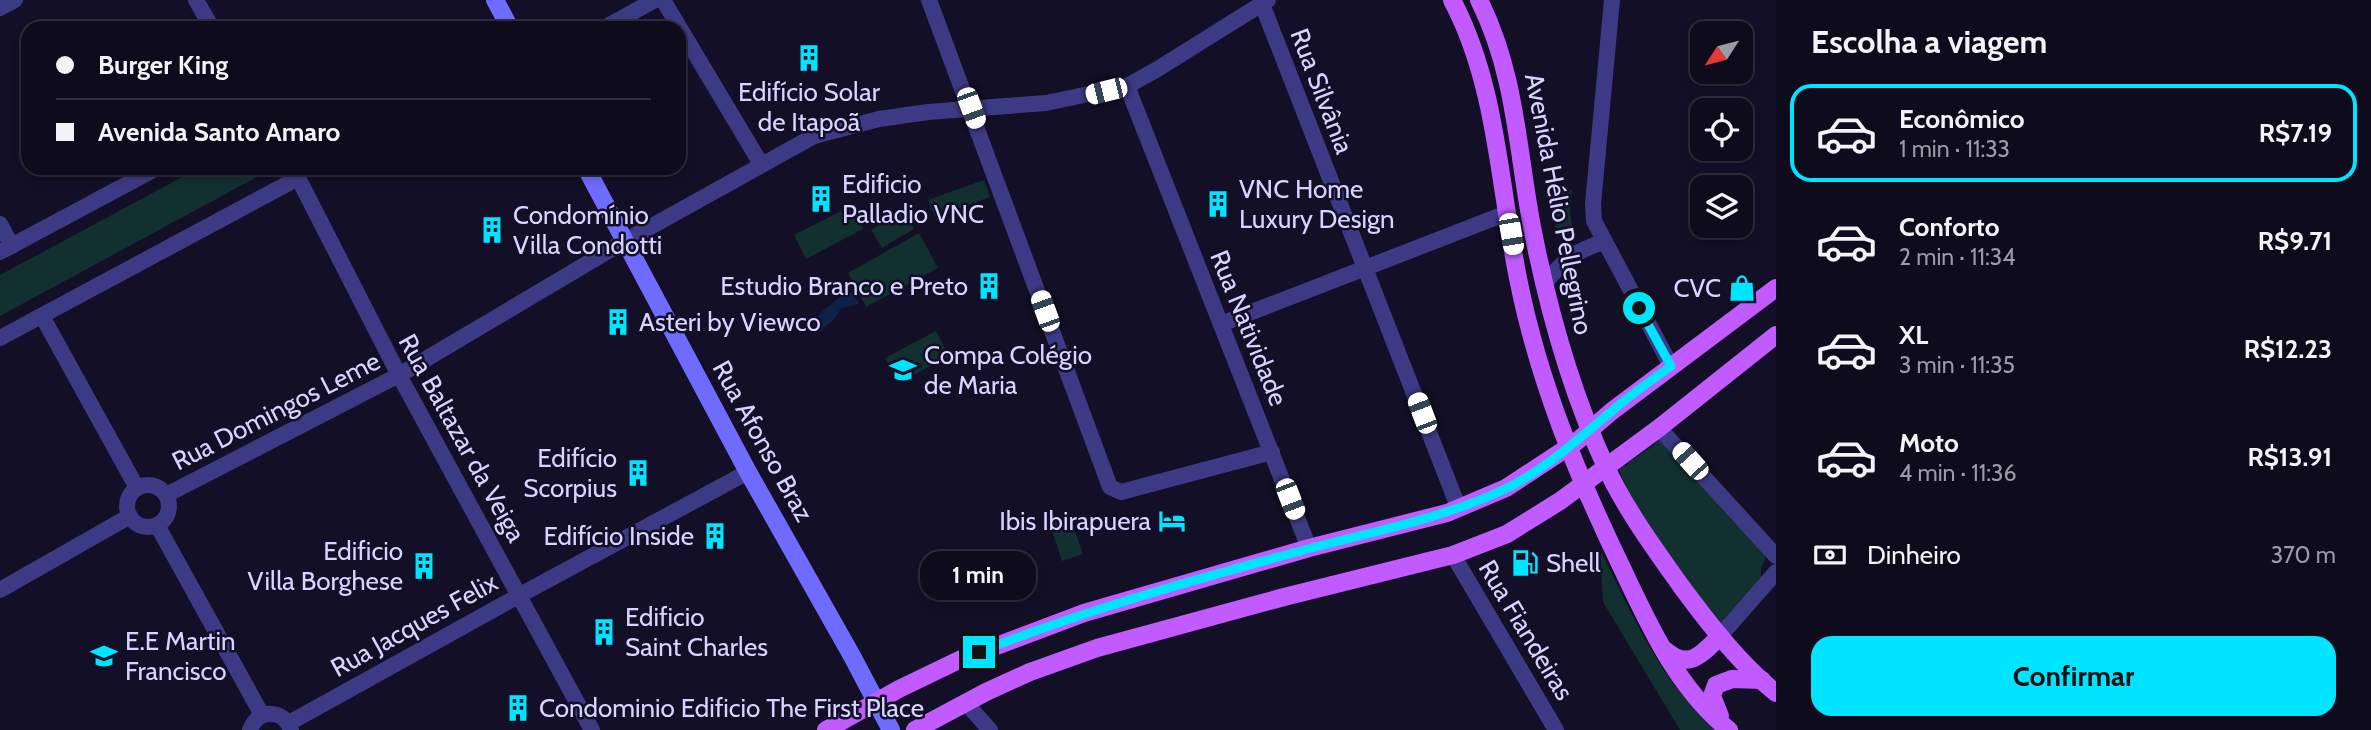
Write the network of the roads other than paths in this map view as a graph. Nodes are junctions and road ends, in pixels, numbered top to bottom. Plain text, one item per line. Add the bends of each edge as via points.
1 (15, 0) edge
2 (196, 0) edge
3 (495, 0) edge
4 (655, 0) edge
5 (663, 0) edge
6 (929, 0) edge
7 (1452, 0) edge
8 (1479, 0) edge
9 (1612, 0) edge
10 (1265, 2) edge
11 (0, 8) edge
12 (208, 21) edge
13 (502, 21) edge
14 (617, 21) edge
15 (676, 21) edge
16 (686, 38) edge
17 (1127, 86) junction
18 (971, 108) junction
19 (761, 164) junction
20 (145, 175) edge
21 (292, 175) edge
22 (297, 175) edge
23 (590, 175) edge
24 (1507, 213) junction
25 (0, 224) edge
26 (625, 241) junction
27 (1604, 242) junction
28 (6, 249) edge
29 (1366, 268) junction
30 (1544, 284) junction
31 (1776, 288) edge
32 (42, 316) junction
33 (1221, 324) junction
34 (1776, 335) edge
35 (0, 338) edge
36 (1671, 366) junction
37 (399, 375) junction
38 (1660, 428) junction
39 (1591, 430) junction
40 (1569, 447) junction
41 (1272, 452) junction
42 (1605, 466) junction
43 (748, 472) junction
44 (1583, 482) junction
45 (137, 488) junction
46 (166, 495) junction
47 (1459, 509) junction
48 (130, 516) junction
49 (157, 525) junction
50 (1309, 548) junction
51 (1453, 555) junction
52 (1776, 556) edge
53 (1776, 572) edge
54 (0, 590) edge
55 (520, 595) junction
56 (1720, 636) junction
57 (1656, 639) junction
58 (1762, 680) junction
59 (1776, 693) edge
60 (876, 701) junction
61 (965, 702) junction
62 (262, 715) junction
63 (290, 726) edge
64 (250, 730) edge
65 (592, 730) edge
66 (826, 730) edge
67 (891, 730) edge
68 (915, 730) edge
69 (990, 730) edge
70 (1556, 730) edge
71 (1729, 730) edge

1 - 11 street
2 - 12 street
3 - 13 street
4 - 14 street
5 - 15 street
6 - 18 street
7 - 24 main road, Avenida Hélio Pellegrino via 1469,35 1487,93
8 - 30 main road, Avenida Hélio Pellegrino via 1493,30 1513,100
9 - 27 street via 1593,204 1594,221
10 - 17 street, Rua Domingos Leme
10 - 29 street, Rua Silvânia
16 - 19 street
17 - 18 street, Rua Domingos Leme via 1046,103
17 - 33 street, Rua Natividade
18 - 19 street, Rua Domingos Leme via 849,125 814,136
18 - 41 street via 1110,488 1121,492
19 - 26 street, Rua Domingos Leme
20 - 28 street
21 - 32 street
22 - 37 street, Rua Baltazar da Veiga
23 - 26 street, Rua Afonso Braz
24 - 29 street
24 - 40 main road, Avenida Hélio Pellegrino via 1538,357
25 - 28 street
26 - 37 street, Rua Domingos Leme
26 - 43 street, Rua Afonso Braz
27 - 30 street via 1569,256
27 - 36 street
29 - 33 street
29 - 47 street, Rua Silvânia
30 - 39 main road, Avenida Hélio Pellegrino via 1555,332
31 - 36 main road
32 - 35 street
32 - 45 street
33 - 41 street, Rua Natividade
34 - 38 main road
36 - 39 main road
37 - 46 street, Rua Domingos Leme
37 - 55 street, Rua Baltazar da Veiga
38 - 42 main road
38 - 52 street
39 - 40 main road
39 - 42 main road, Avenida Hélio Pellegrino
40 - 44 main road, Avenida Hélio Pellegrino
40 - 47 main road via 1506,488
41 - 50 street, Rua Natividade
42 - 44 main road
42 - 56 main road, Avenida Hélio Pellegrino via 1651,544
43 - 55 street, Rua Jacques Felix
43 - 60 street, Rua Afonso Braz
44 - 51 main road via 1507,534
44 - 57 main road, Avenida Hélio Pellegrino
45 - 46 street via 153,485
45 - 48 street via 128,500
46 - 49 street via 168,511
47 - 50 main road
48 - 49 street via 143,526
48 - 54 street
49 - 62 street
50 - 60 main road via 1084,613 959,660
51 - 61 main road via 1097,648
51 - 70 street, Rua Fiandeiras
53 - 56 street
55 - 63 street, Rua Jacques Felix
55 - 65 street, Rua Baltazar da Veiga
56 - 57 main road via 1699,656 1685,660 1673,657
56 - 58 main road, Avenida Hélio Pellegrino
57 - 71 main road, Avenida Hélio Pellegrino via 1686,685
58 - 59 main road, Avenida Hélio Pellegrino
58 - 71 main road via 1726,680 1716,685 1713,702
60 - 66 main road
60 - 67 street, Rua Afonso Braz
61 - 68 main road
61 - 69 street
62 - 63 street via 274,713
62 - 64 street

